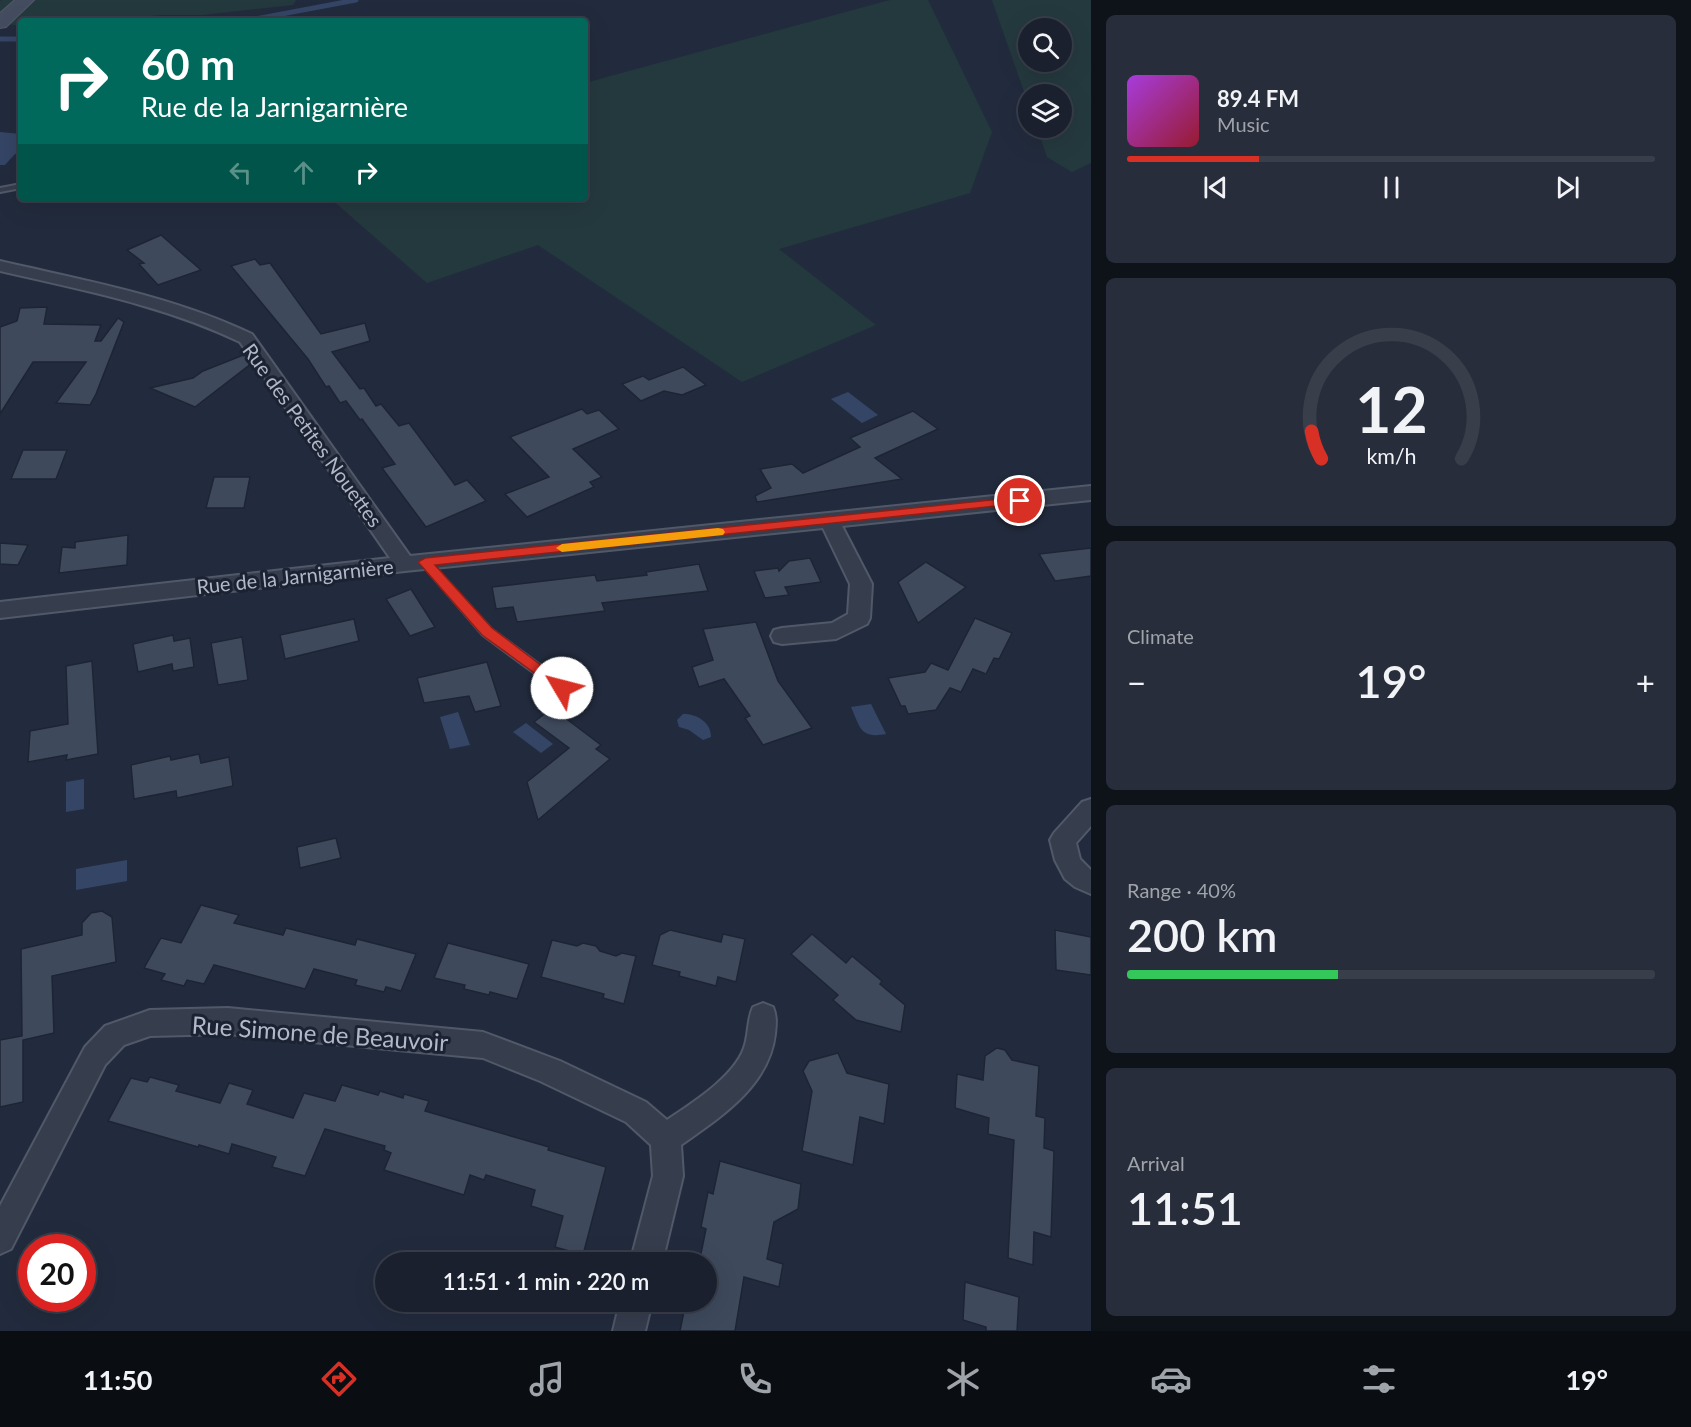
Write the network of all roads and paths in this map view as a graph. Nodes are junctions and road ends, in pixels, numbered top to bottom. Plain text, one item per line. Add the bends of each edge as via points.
1 (25, 0) edge
2 (0, 23) edge
3 (18, 187) edge
4 (0, 190) edge
5 (0, 266) edge
6 (1091, 493) edge
7 (829, 520) junction
8 (415, 563) junction
9 (0, 610) edge
10 (782, 636) dead end
11 (562, 688) dead end
12 (1091, 809) edge
13 (1091, 883) edge
14 (763, 1016) dead end
15 (666, 1138) junction
16 (0, 1238) edge
17 (649, 1252) edge
18 (634, 1312) edge
19 (629, 1331) edge

1 - 2 street
3 - 4 lane
5 - 8 street, Rue des Petites Nouettes via 177,308 246,338
6 - 7 street, Rue de la Jarnigarnière
7 - 8 street, Rue de la Jarnigarnière
7 - 10 street via 861,584 859,618 836,631
8 - 9 street, Rue de la Jarnigarnière
8 - 11 lane via 487,632
12 - 13 street via 1063,840 1066,861
14 - 15 street via 756,1056 716,1102
15 - 16 street, Rue Simone de Beauvoir via 636,1112 550,1071 483,1045 228,1021 150,1023 115,1035 95,1056
15 - 17 street via 668,1176
18 - 19 street

